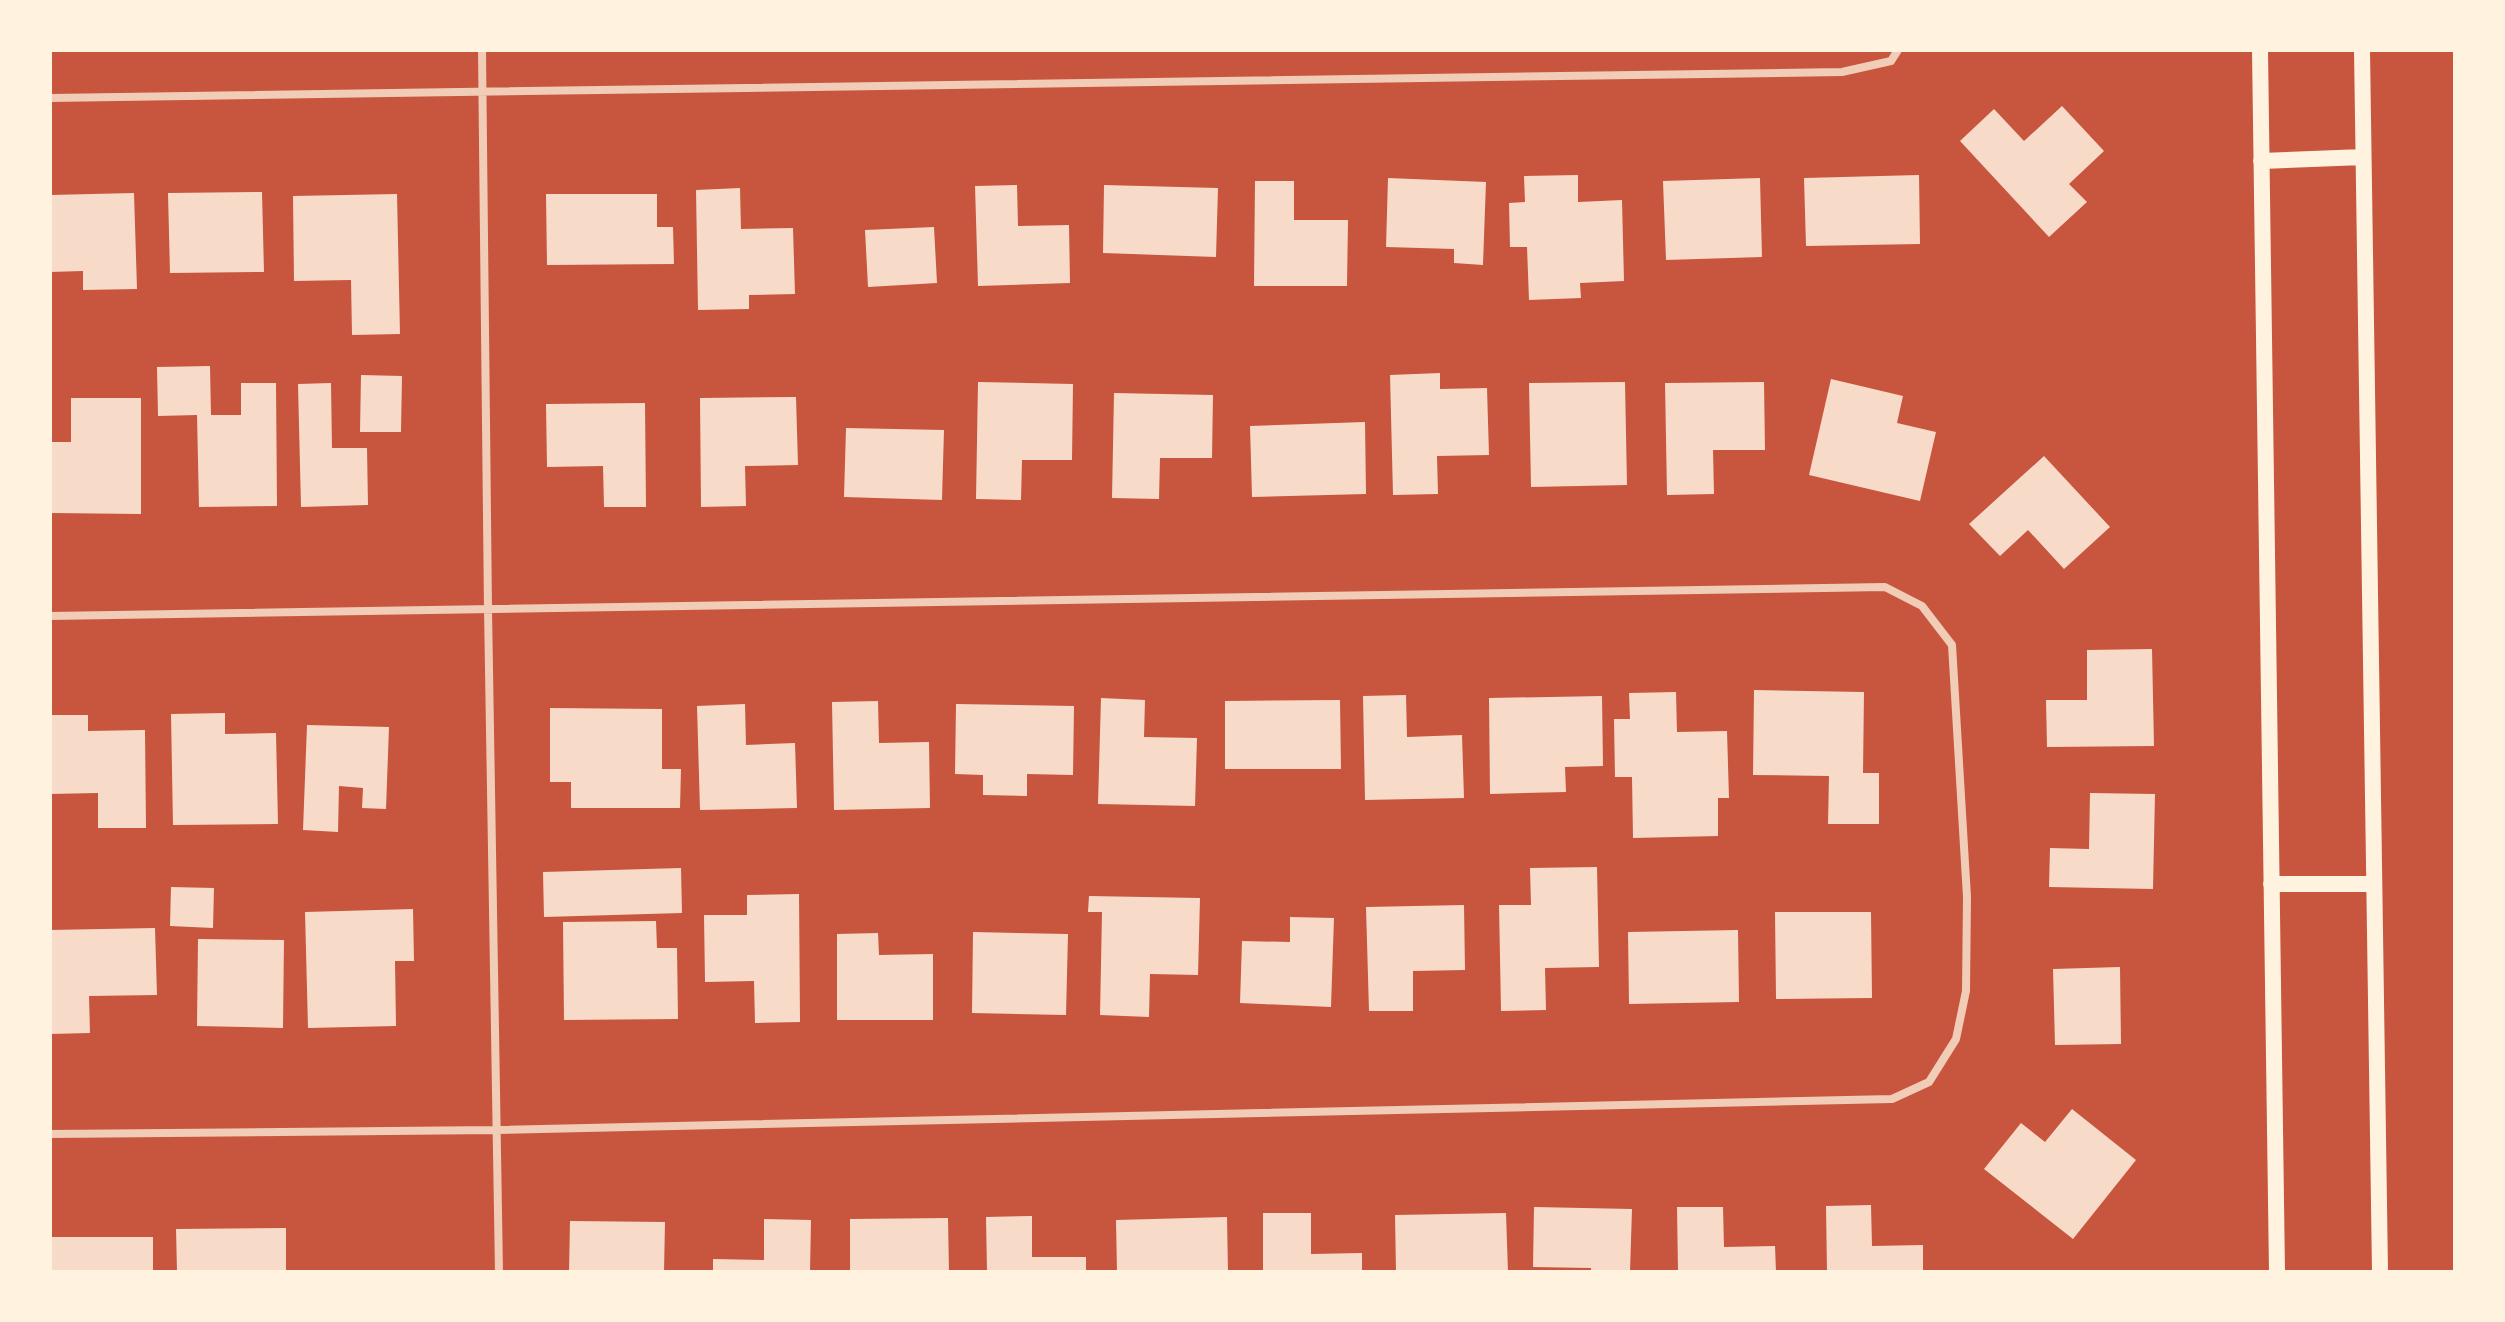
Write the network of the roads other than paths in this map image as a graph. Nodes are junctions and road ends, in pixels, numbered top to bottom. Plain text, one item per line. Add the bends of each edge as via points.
1 (482, 50) edge
2 (1898, 50) edge
3 (2260, 50) edge
4 (2362, 50) edge
5 (483, 93) junction
6 (50, 98) edge
7 (2363, 157) junction
8 (2261, 161) junction
9 (488, 609) junction
10 (50, 616) edge
11 (2271, 884) junction
12 (2374, 884) junction
13 (496, 1130) junction
14 (50, 1134) edge
15 (499, 1272) edge
16 (2277, 1272) edge
17 (2380, 1272) edge

1 - 5 street
2 - 5 street via 1891,61 1842,72
3 - 8 main road
4 - 7 main road
5 - 6 street
5 - 9 street
7 - 8 main road
7 - 12 main road
8 - 11 main road
9 - 10 street
9 - 13 street
9 - 13 street via 1885,587 1922,606 1952,645 1967,897 1966,991 1956,1039 1929,1082 1892,1099
11 - 12 main road
11 - 16 main road
12 - 17 main road
13 - 14 street
13 - 15 street

